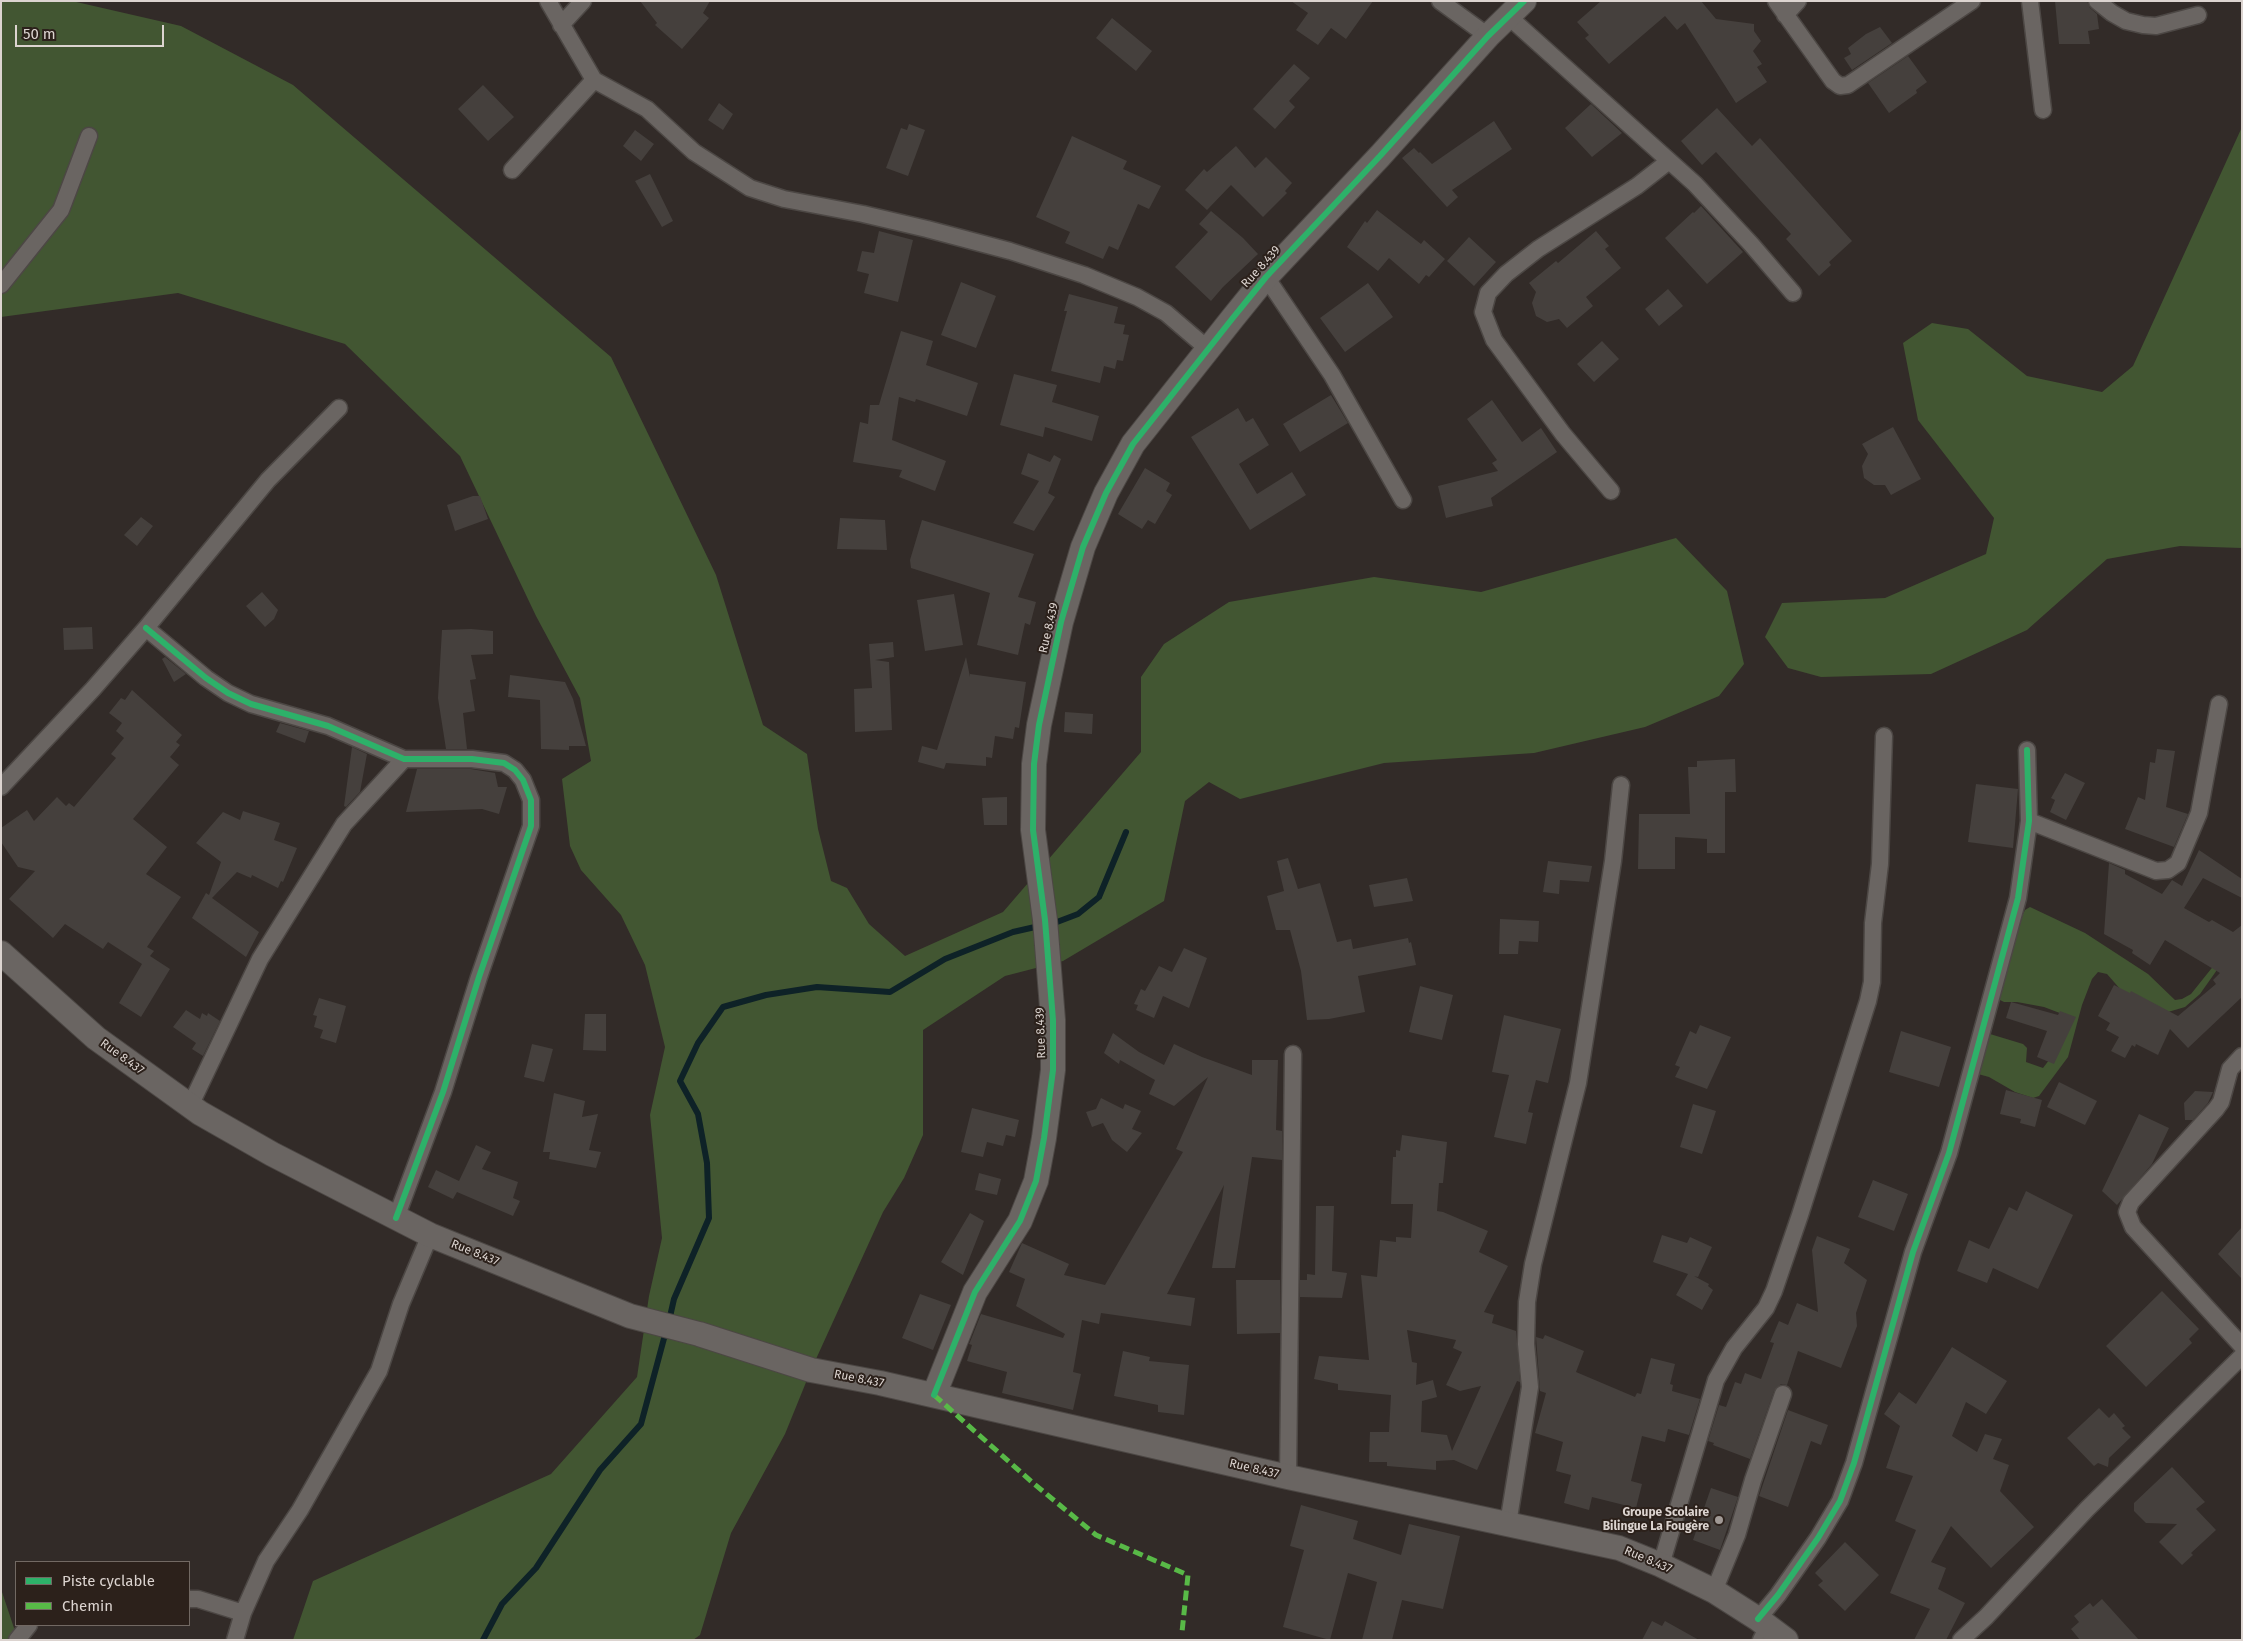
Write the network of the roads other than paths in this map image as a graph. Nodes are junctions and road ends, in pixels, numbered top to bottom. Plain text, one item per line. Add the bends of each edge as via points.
1 (548, 1) edge
2 (582, 1) edge
3 (1440, 1) edge
4 (1776, 1) edge
5 (1798, 1) edge
6 (1972, 1) edge
7 (2030, 1) edge
8 (2097, 1) edge
9 (1516, 9) edge
10 (1785, 15) junction
11 (2198, 15) dead end
12 (561, 25) junction
13 (1488, 36) junction
14 (594, 80) junction
15 (2043, 110) dead end
16 (89, 136) dead end
17 (1670, 160) junction
18 (512, 170) dead end
19 (1266, 277) junction
20 (1, 286) edge
21 (1793, 293) dead end
22 (1208, 349) junction
23 (339, 408) dead end
24 (1611, 491) dead end
25 (1403, 500) dead end
26 (146, 628) junction
27 (2219, 704) dead end
28 (1884, 736) dead end
29 (2027, 750) dead end
30 (404, 759) junction
31 (1621, 785) dead end
32 (1, 787) edge
33 (2029, 821) junction
34 (2, 956) edge
35 (1293, 1054) dead end
36 (2242, 1056) edge
37 (190, 1106) junction
38 (396, 1218) junction
39 (430, 1235) junction
40 (2242, 1346) edge
41 (2242, 1356) edge
42 (1783, 1394) dead end
43 (934, 1395) junction
44 (1288, 1477) junction
45 (1508, 1524) junction
46 (1661, 1565) junction
47 (1714, 1591) junction
48 (190, 1599) edge
49 (243, 1613) junction
50 (28, 1626) edge
51 (1768, 1631) edge
52 (16, 1640) edge
53 (234, 1640) edge
54 (1961, 1640) edge

1 - 12 street
2 - 12 street
3 - 13 street
4 - 10 street
5 - 10 street
6 - 10 street via 1848,85 1840,86
7 - 15 street
8 - 11 street via 2119,17 2143,25 2156,26
9 - 13 main road, Rue 8.439
9 - 17 street
12 - 14 street
13 - 19 main road, Rue 8.439
14 - 18 street
14 - 22 street via 647,109 694,152 750,188 784,199 927,229 1084,275 1166,313
16 - 20 street via 61,210
17 - 21 street
17 - 24 street via 1506,274 1488,292 1483,312 1494,340 1562,434
19 - 22 main road, Rue 8.439
19 - 25 street via 1332,375
22 - 43 main road, Rue 8.439 via 1133,444 1106,493 1083,547 1061,622 1034,764 1034,830 1045,920 1054,1070 1036,1181 1020,1221 975,1292
23 - 26 street via 268,480
26 - 30 street via 228,693 251,704 328,726
26 - 32 street
27 - 33 street via 2199,813 2178,863 2168,870 2156,871
28 - 46 street via 1880,864 1868,1001 1774,1291 1766,1308 1734,1348 1716,1380
29 - 33 street
30 - 37 street via 344,824 260,959
30 - 38 street via 472,759 504,763 524,780 531,800 531,826 443,1092
31 - 45 street via 1613,861 1578,1083 1533,1264 1526,1344 1530,1387
33 - 51 street via 2018,898 1951,1144 1913,1252 1854,1463 1840,1501 1778,1595
34 - 37 main road, Rue 8.437 via 96,1038
35 - 44 street
36 - 40 street via 2230,1069 2221,1102 2131,1202 2127,1212 2133,1227
37 - 38 main road, Rue 8.437 via 272,1154
38 - 39 main road, Rue 8.437
39 - 43 main road, Rue 8.437 via 630,1316 811,1370
39 - 49 street via 401,1304 379,1371 300,1510 266,1561
41 - 54 street via 2087,1509
42 - 47 street via 1737,1535
43 - 44 main road, Rue 8.437
44 - 45 main road, Rue 8.437
45 - 46 main road, Rue 8.437 via 1619,1548
46 - 47 main road, Rue 8.437
47 - 51 main road, Rue 8.437
48 - 49 street
49 - 53 street
50 - 52 street

